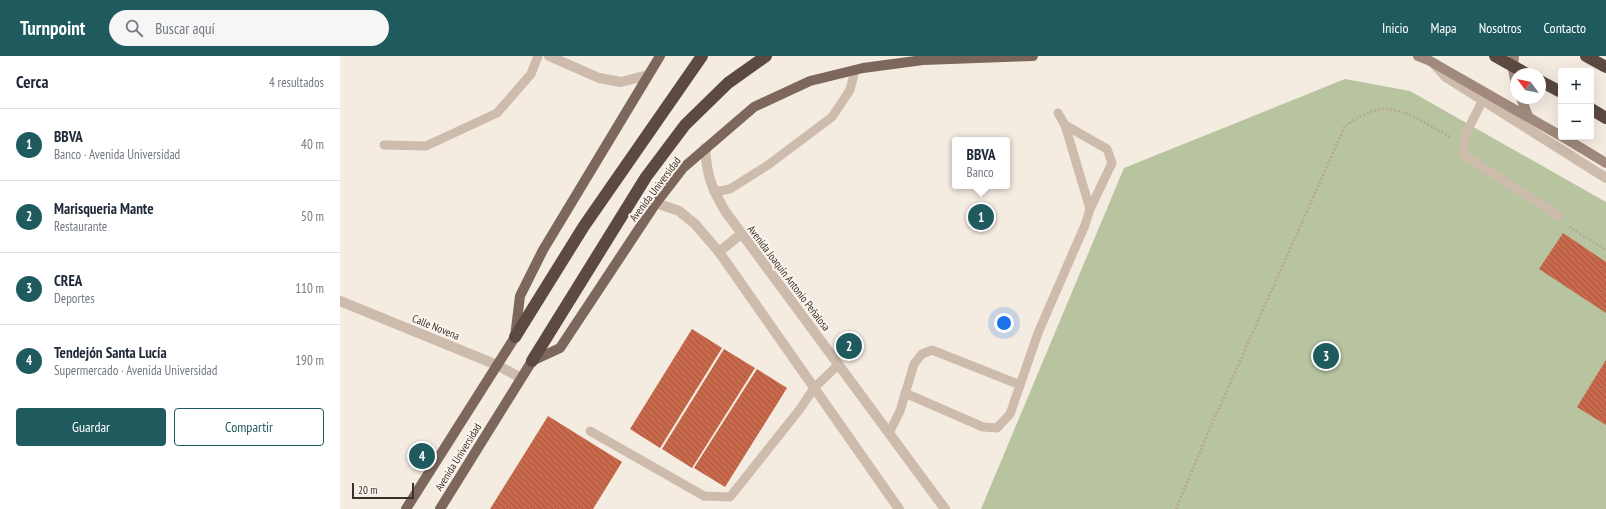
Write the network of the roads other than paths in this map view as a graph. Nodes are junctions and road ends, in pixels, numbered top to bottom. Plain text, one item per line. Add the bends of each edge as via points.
1 (538, 56) edge
2 (550, 56) edge
3 (660, 56) edge
4 (702, 56) edge
5 (766, 56) edge
6 (1033, 56) edge
7 (1418, 56) edge
8 (1495, 56) edge
9 (1514, 56) edge
10 (1586, 56) edge
11 (1606, 67) edge
12 (1513, 68) edge
13 (1516, 68) edge
14 (855, 70) junction
15 (648, 75) junction
16 (1546, 84) edge
17 (1558, 90) edge
18 (1484, 96) junction
19 (1523, 104) edge
20 (1594, 111) edge
21 (1058, 113) dead end
22 (1528, 116) junction
23 (1606, 118) edge
24 (1064, 125) junction
25 (1522, 126) junction
26 (1558, 134) edge
27 (1569, 140) edge
28 (384, 145) dead end
29 (705, 148) junction
30 (1606, 163) edge
31 (1606, 178) edge
32 (714, 192) junction
33 (656, 203) junction
34 (1090, 209) junction
35 (1559, 216) dead end
36 (741, 234) junction
37 (719, 252) junction
38 (340, 301) edge
39 (514, 337) junction
40 (532, 361) junction
41 (497, 365) junction
42 (838, 365) junction
43 (521, 378) junction
44 (1020, 385) junction
45 (814, 388) junction
46 (905, 393) junction
47 (590, 431) dead end
48 (889, 433) junction
49 (406, 509) edge
50 (440, 509) edge
51 (899, 509) edge
52 (945, 509) edge

1 - 28 lane via 531,74 497,113 426,146
2 - 15 street via 599,78 621,82
3 - 15 main road, Avenida Universidad
4 - 39 highway via 584,226
5 - 40 highway via 728,83 685,125 646,177
6 - 14 main road, Avenida Universidad via 923,60
7 - 18 main road
8 - 13 highway, bridge
9 - 12 main road
10 - 11 highway
14 - 29 main road, Avenida Universidad via 810,82 754,107
14 - 32 lane via 850,90 832,117 768,165 730,189
15 - 39 main road, Avenida Universidad via 543,250 520,296
16 - 17 highway
18 - 22 main road
18 - 25 street
18 - 35 lane via 1465,135 1464,155
19 - 22 main road
20 - 23 highway
21 - 24 lane
22 - 25 street
22 - 26 main road
24 - 34 lane
24 - 34 lane via 1107,149 1112,163
25 - 31 street
27 - 30 main road
29 - 32 street, Avenida Joaquín Antonio Peñalosa via 707,172
29 - 33 main road, Avenida Universidad via 683,168
32 - 36 street, Avenida Joaquín Antonio Peñalosa
33 - 37 street via 679,211 695,224
33 - 40 main road, Avenida Universidad via 560,348
34 - 44 lane via 1038,333
36 - 37 street
36 - 42 street, Avenida Joaquín Antonio Peñalosa
37 - 45 street
38 - 41 street, Calle Novena
39 - 41 main road, Avenida Universidad
40 - 43 main road, Avenida Universidad
41 - 43 street, Calle Novena
41 - 49 main road, Avenida Universidad
42 - 45 lane
42 - 48 street, Avenida Joaquín Antonio Peñalosa
43 - 50 main road, Avenida Universidad
44 - 46 lane via 932,350 922,354 914,364
44 - 46 lane via 1010,414 997,428 983,427
45 - 47 lane via 730,497 704,496
45 - 51 street
46 - 48 lane via 900,411
48 - 52 street, Avenida Joaquín Antonio Peñalosa

